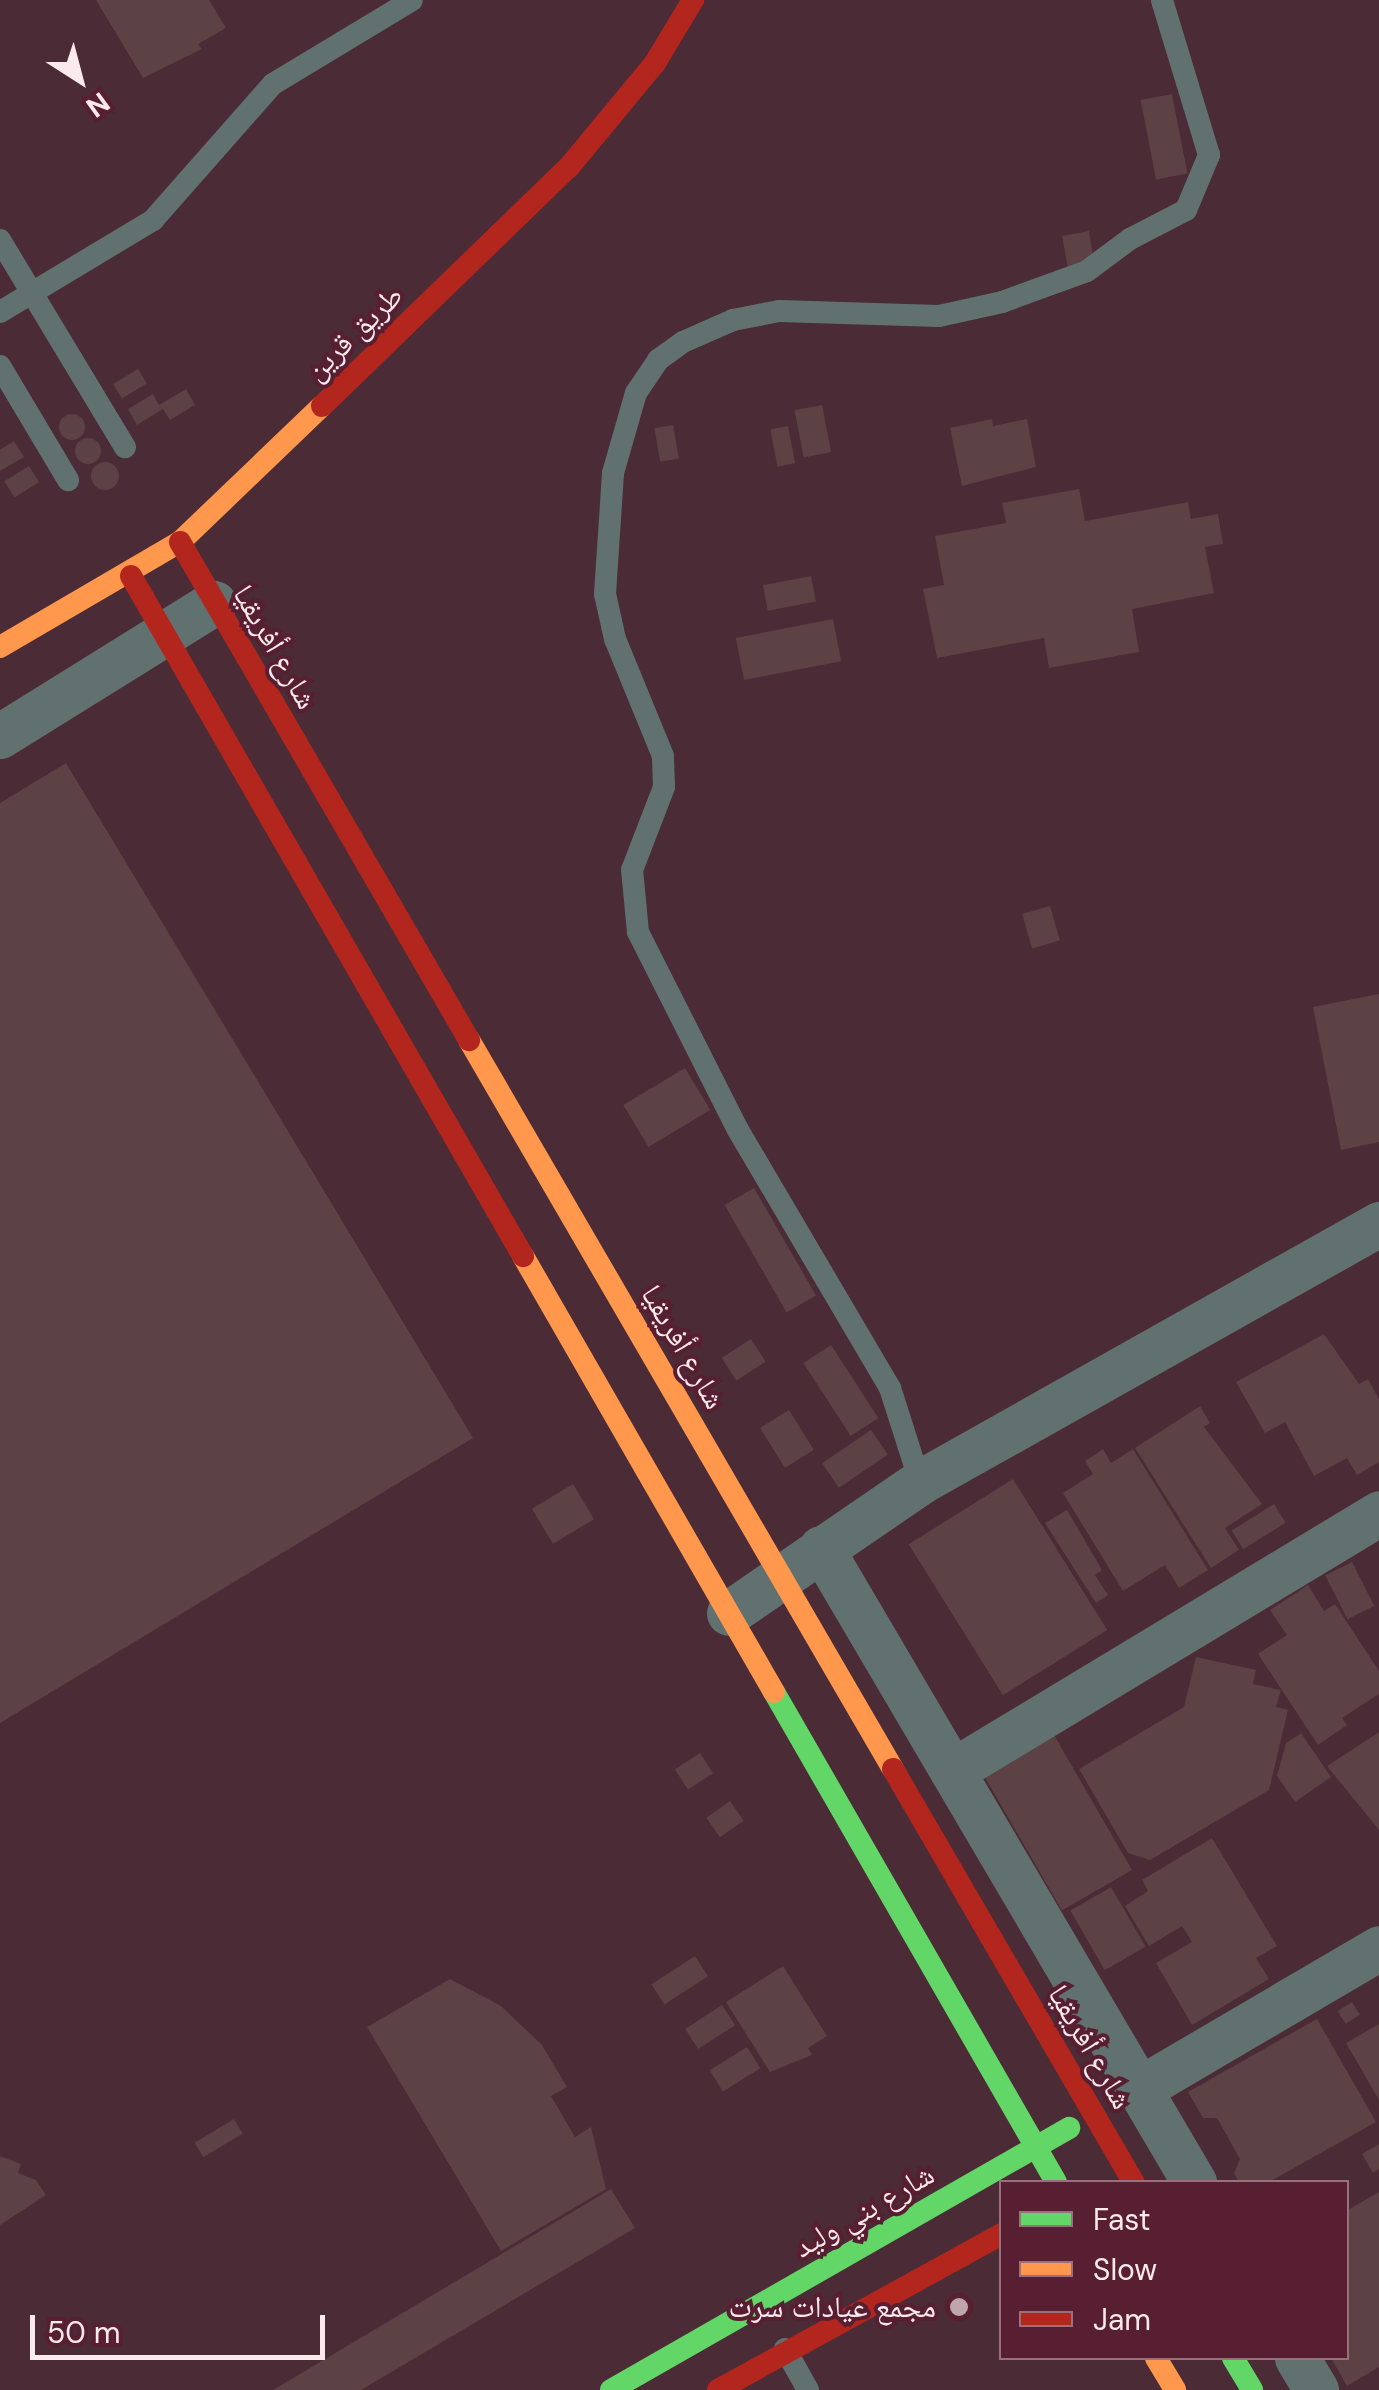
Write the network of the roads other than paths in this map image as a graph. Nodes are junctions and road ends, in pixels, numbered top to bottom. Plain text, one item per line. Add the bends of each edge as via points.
1 (412, 0) edge
2 (694, 0) edge
3 (1162, 0) edge
4 (0, 240) edge
5 (32, 292) junction
6 (0, 312) edge
7 (0, 366) edge
8 (125, 447) dead end
9 (68, 480) dead end
10 (180, 542) junction
11 (131, 576) junction
12 (214, 603) junction
13 (165, 634) junction
14 (0, 647) edge
15 (0, 736) edge
16 (1379, 1224) edge
17 (920, 1482) junction
18 (1379, 1514) edge
19 (821, 1548) junction
20 (784, 1578) junction
21 (728, 1612) junction
22 (952, 1771) junction
23 (1379, 1948) edge
24 (1139, 2089) junction
25 (1093, 2114) junction
26 (1038, 2146) junction
27 (1128, 2174) edge
28 (1055, 2180) edge
29 (1103, 2180) edge
30 (1193, 2180) edge
31 (999, 2236) edge
32 (760, 2305) junction
33 (786, 2351) junction
34 (1157, 2360) edge
35 (1234, 2360) edge
36 (1298, 2360) edge
37 (653, 2366) junction
38 (611, 2390) edge
39 (666, 2390) edge
40 (718, 2390) edge
41 (808, 2390) edge
42 (1176, 2390) edge
43 (1252, 2390) edge
44 (1316, 2390) edge

1 - 5 lane via 273,84 153,220
2 - 10 street, طريق قرين via 654,63 569,167
3 - 17 lane via 1209,155 1186,210 1130,238 1088,271 1002,302 940,316 780,312 732,320 683,342 658,360 636,393 613,473 606,594 615,639 662,756 664,786 632,870 638,932 738,1130 890,1388
4 - 5 lane
5 - 6 lane
5 - 8 lane
7 - 9 lane
10 - 11 street, طريق قرين
10 - 12 street, شارع أفريقيا
11 - 13 street
11 - 14 street, طريق قرين
12 - 13 street
12 - 20 street, شارع أفريقيا
13 - 15 street
13 - 21 street
16 - 17 street
17 - 19 street
18 - 22 street
19 - 20 street
19 - 22 street
20 - 21 street
20 - 25 street, شارع أفريقيا
21 - 26 street
22 - 24 street
23 - 24 street
24 - 30 street
25 - 26 street, شارع بني وليد
25 - 27 street, شارع أفريقيا
26 - 28 street
26 - 32 street, شارع بني وليد
27 - 29 street
31 - 33 street
32 - 33 lane
32 - 37 street, شارع بني وليد
33 - 40 street
33 - 41 lane
34 - 42 street
35 - 43 street
36 - 44 street
37 - 38 street, شارع بني وليد
37 - 39 lane

